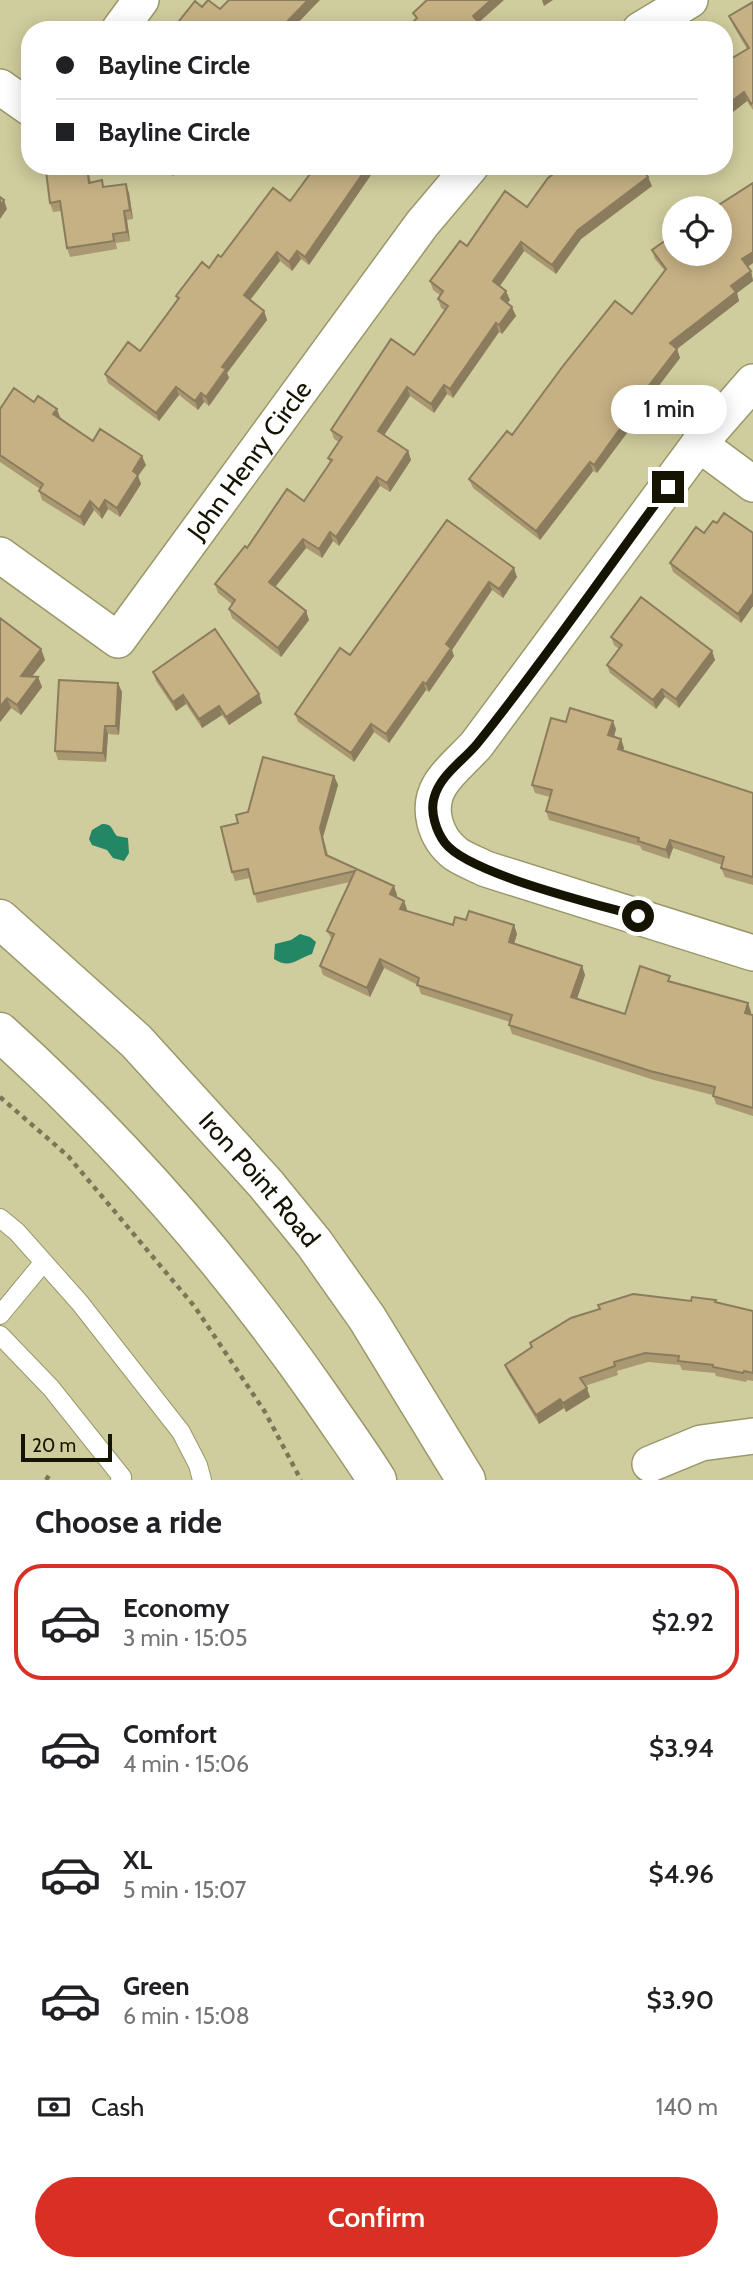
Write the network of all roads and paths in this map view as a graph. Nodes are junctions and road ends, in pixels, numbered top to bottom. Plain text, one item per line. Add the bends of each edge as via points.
1 (141, 0) edge
2 (690, 0) edge
3 (126, 21) edge
4 (655, 21) edge
5 (0, 87) edge
6 (21, 102) edge
7 (463, 175) edge
8 (753, 382) edge
9 (699, 444) junction
10 (753, 484) edge
11 (0, 555) edge
12 (0, 919) edge
13 (753, 953) edge
14 (0, 1032) edge
15 (0, 1097) edge
16 (0, 1218) edge
17 (43, 1263) junction
18 (0, 1315) edge
19 (0, 1335) edge
20 (753, 1436) edge
21 (650, 1464) dead end
22 (50, 1474) dead end
23 (46, 1480) edge
24 (120, 1480) edge
25 (202, 1480) edge
26 (301, 1480) edge
27 (377, 1480) edge
28 (466, 1480) edge

1 - 3 street
2 - 4 street
5 - 6 street
7 - 11 street, John Henry Circle via 422,224 118,640
8 - 9 street
9 - 10 street
9 - 13 street via 477,744 440,784 433,813 445,843 486,869
12 - 28 main road, Iron Point Road via 136,1041 265,1183 367,1318
14 - 27 main road via 173,1207 288,1351
15 - 26 path via 68,1156 195,1307 265,1412
16 - 17 lane
17 - 18 lane
17 - 25 lane via 181,1432
19 - 24 lane via 51,1388
20 - 21 street via 701,1443
22 - 23 path

